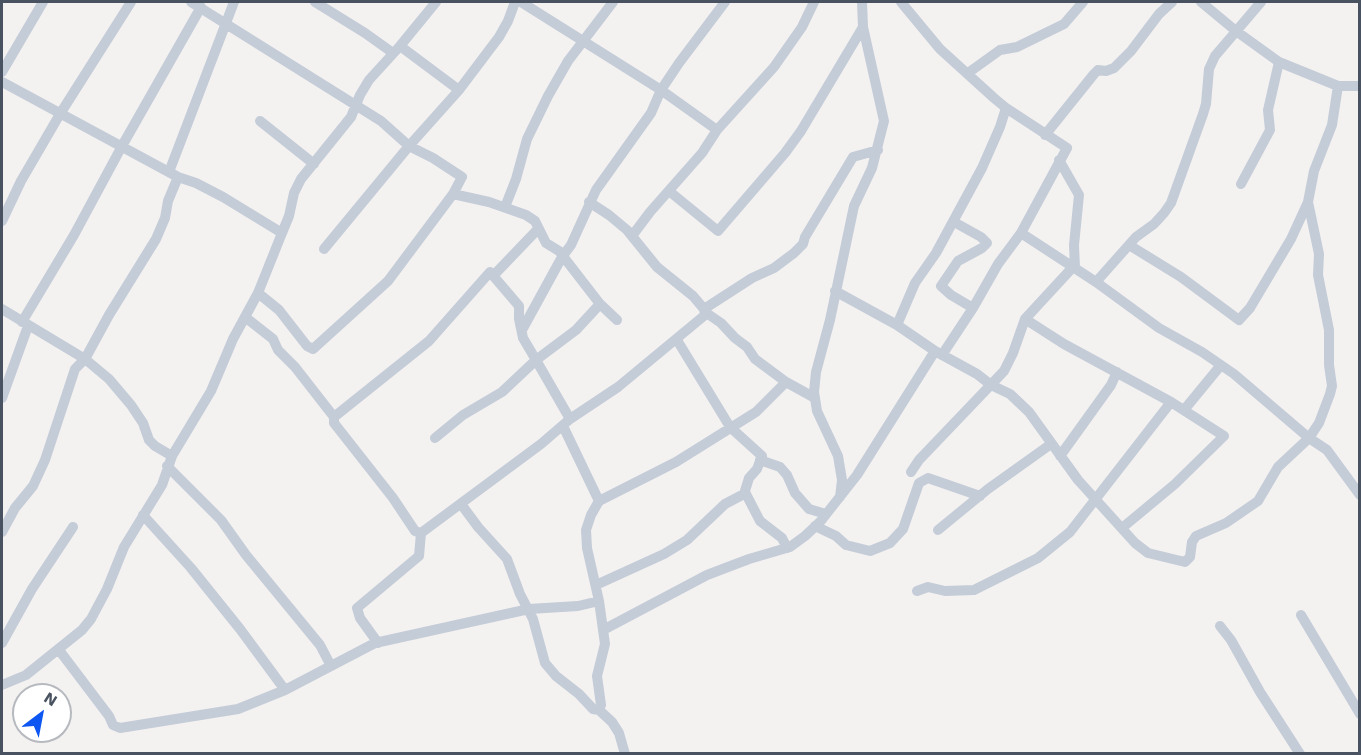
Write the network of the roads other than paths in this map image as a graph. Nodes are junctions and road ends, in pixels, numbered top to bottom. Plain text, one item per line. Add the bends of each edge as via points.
1 (43, 2) edge
2 (132, 2) edge
3 (234, 2) edge
4 (436, 2) edge
5 (515, 2) edge
6 (521, 2) edge
7 (613, 2) edge
8 (725, 2) edge
9 (814, 2) edge
10 (861, 2) edge
11 (1083, 2) edge
12 (1172, 2) edge
13 (1201, 2) edge
14 (1261, 2) edge
15 (320, 3) edge
16 (906, 3) edge
17 (196, 4) edge
18 (225, 23) junction
19 (863, 27) junction
20 (1236, 31) junction
21 (584, 41) junction
22 (397, 50) junction
23 (1279, 62) junction
24 (2, 72) edge
25 (968, 73) junction
26 (2, 82) edge
27 (1338, 86) junction
28 (1359, 86) edge
29 (459, 90) junction
30 (661, 90) junction
31 (356, 106) junction
32 (1006, 108) junction
33 (60, 114) junction
34 (260, 121) dead end
35 (717, 130) junction
36 (1046, 135) junction
37 (122, 146) junction
38 (409, 146) junction
39 (878, 150) junction
40 (1059, 160) junction
41 (314, 164) junction
42 (174, 175) junction
43 (1241, 184) dead end
44 (669, 191) junction
45 (453, 194) junction
46 (589, 202) junction
47 (1308, 202) junction
48 (505, 207) junction
49 (2, 221) edge
50 (954, 222) junction
51 (538, 229) junction
52 (282, 233) junction
53 (1021, 233) junction
54 (632, 236) junction
55 (1129, 245) junction
56 (324, 249) dead end
57 (562, 257) junction
58 (1074, 267) junction
59 (493, 276) junction
60 (1096, 282) junction
61 (835, 291) junction
62 (258, 293) junction
63 (600, 304) junction
64 (973, 308) junction
65 (2, 309) edge
66 (705, 311) junction
67 (245, 317) junction
68 (1025, 319) junction
69 (617, 320) dead end
70 (25, 324) junction
71 (897, 325) junction
72 (522, 330) junction
73 (676, 340) junction
74 (938, 353) junction
75 (85, 359) junction
76 (536, 360) junction
77 (1221, 365) junction
78 (1117, 372) junction
79 (786, 382) junction
80 (991, 385) junction
81 (2, 398) edge
82 (815, 398) junction
83 (1171, 402) junction
84 (1184, 410) junction
85 (334, 417) junction
86 (566, 422) junction
87 (730, 427) junction
88 (435, 438) dead end
89 (1309, 438) junction
90 (1051, 444) junction
91 (1060, 456) junction
92 (760, 460) junction
93 (170, 461) junction
94 (911, 472) dead end
95 (744, 494) junction
96 (1359, 495) edge
97 (840, 496) junction
98 (980, 496) junction
99 (1096, 498) junction
100 (599, 501) junction
101 (461, 504) junction
102 (143, 514) junction
103 (826, 514) junction
104 (73, 526) dead end
105 (815, 526) junction
106 (1122, 528) junction
107 (938, 530) dead end
108 (2, 532) edge
109 (421, 533) junction
110 (787, 548) junction
111 (596, 585) junction
112 (917, 591) dead end
113 (599, 601) junction
114 (529, 609) junction
115 (1301, 615) dead end
116 (1220, 626) dead end
117 (603, 630) junction
118 (2, 643) edge
119 (378, 643) junction
120 (59, 650) junction
121 (331, 666) junction
122 (2, 685) edge
123 (285, 690) junction
124 (598, 710) junction
125 (1359, 714) edge
126 (625, 753) edge
127 (1300, 753) edge

1 - 24 street
2 - 33 street
3 - 18 street
4 - 22 street
5 - 29 street via 499,37
6 - 21 street
7 - 21 street
8 - 30 street
9 - 35 street via 774,67
10 - 19 street
11 - 25 street via 1064,24 1017,47 1000,50
12 - 36 street via 1114,68 1094,74
13 - 20 street
14 - 20 street
15 - 22 street
16 - 25 street via 927,35
17 - 18 street
17 - 37 street
18 - 31 street
18 - 42 street
19 - 39 street via 884,121
19 - 44 street via 801,131 718,231
20 - 23 street
20 - 55 street via 1209,69 1206,104 1171,202 1154,224
21 - 30 street
21 - 48 street via 568,61 527,139
22 - 29 street
22 - 31 street via 369,80
23 - 27 street
23 - 43 street via 1268,110 1270,130
25 - 32 street
26 - 33 street
27 - 28 street
27 - 47 street via 1332,125 1314,171
29 - 38 street
30 - 35 street
30 - 46 street via 651,113
31 - 38 street via 381,121
31 - 41 street
32 - 36 street
32 - 50 street via 992,148
33 - 37 street
33 - 49 street
34 - 41 street
35 - 44 street
36 - 40 street via 1067,148
37 - 42 street
37 - 70 street
38 - 45 street via 460,176
38 - 56 street
39 - 61 street via 854,206
39 - 66 street via 853,157 794,253
40 - 53 street
40 - 58 street via 1079,195
41 - 52 street via 294,193
42 - 52 street via 223,196
42 - 75 street via 156,239
44 - 54 street
45 - 48 street
45 - 62 street via 388,281 313,349 291,322
46 - 54 street
46 - 57 street via 577,234
47 - 55 street via 1291,239 1239,320
47 - 89 street via 1319,254 1318,275 1326,308 1332,386 1319,423
48 - 51 street via 536,221
50 - 64 street via 987,243 958,261 941,286
50 - 71 street via 915,283
51 - 57 street via 546,243
51 - 59 street
52 - 62 street
53 - 58 street
53 - 64 street
54 - 66 street via 657,267
55 - 60 street
57 - 63 street
57 - 72 street
58 - 60 street
58 - 68 street
59 - 72 street via 519,306
59 - 85 street via 490,272 429,341
60 - 77 street via 1159,328
61 - 71 street
61 - 82 street via 816,372
62 - 67 street
63 - 69 street
63 - 76 street via 576,330
64 - 74 street
65 - 70 street
66 - 73 street
66 - 79 street via 721,322 755,359
67 - 85 street via 273,339
67 - 93 street via 207,399
68 - 78 street
68 - 80 street via 1004,371
70 - 75 street
70 - 81 street
71 - 74 street
72 - 76 street
73 - 86 street via 618,387
73 - 87 street
74 - 80 street
74 - 97 street
75 - 93 street via 131,405 155,446
75 - 108 street via 75,369 33,486
76 - 86 street
76 - 88 street via 502,392
77 - 84 street
77 - 89 street
78 - 83 street
78 - 91 street
79 - 82 street
79 - 87 street via 756,412
80 - 90 street via 1020,402
80 - 94 street
82 - 97 street via 838,456
83 - 84 street
83 - 99 street
84 - 106 street via 1224,436
85 - 109 street via 334,423
86 - 100 street
86 - 101 street
87 - 92 street via 762,456
87 - 100 street via 676,462
89 - 96 street via 1327,450
89 - 106 street via 1278,467 1258,501 1226,523 1196,536 1185,562 1148,553
90 - 91 street
90 - 98 street
91 - 99 street
92 - 95 street
92 - 103 street via 780,467 809,509
93 - 102 street via 162,485
93 - 121 street via 320,645
95 - 110 street via 760,521 782,538
95 - 111 street via 725,504 687,540
97 - 103 street
98 - 105 street via 928,478 919,483 903,529 890,543 870,551 846,544
98 - 107 street
99 - 106 street
99 - 112 street via 1070,532 1038,558 974,590 928,587
100 - 111 street via 585,530
101 - 109 street
101 - 114 street via 507,560
102 - 120 street via 91,619
102 - 123 street via 191,568
103 - 105 street
104 - 118 street
105 - 110 street
109 - 119 street via 419,556 357,608
110 - 117 street via 707,575
111 - 113 street
113 - 114 street
113 - 117 street
114 - 119 street
114 - 124 street via 550,670
115 - 125 street
116 - 127 street
117 - 124 street via 605,644 597,676 601,705
119 - 121 street
120 - 122 street via 26,675
120 - 123 street via 116,727 238,709
121 - 123 street
124 - 126 street via 619,733

